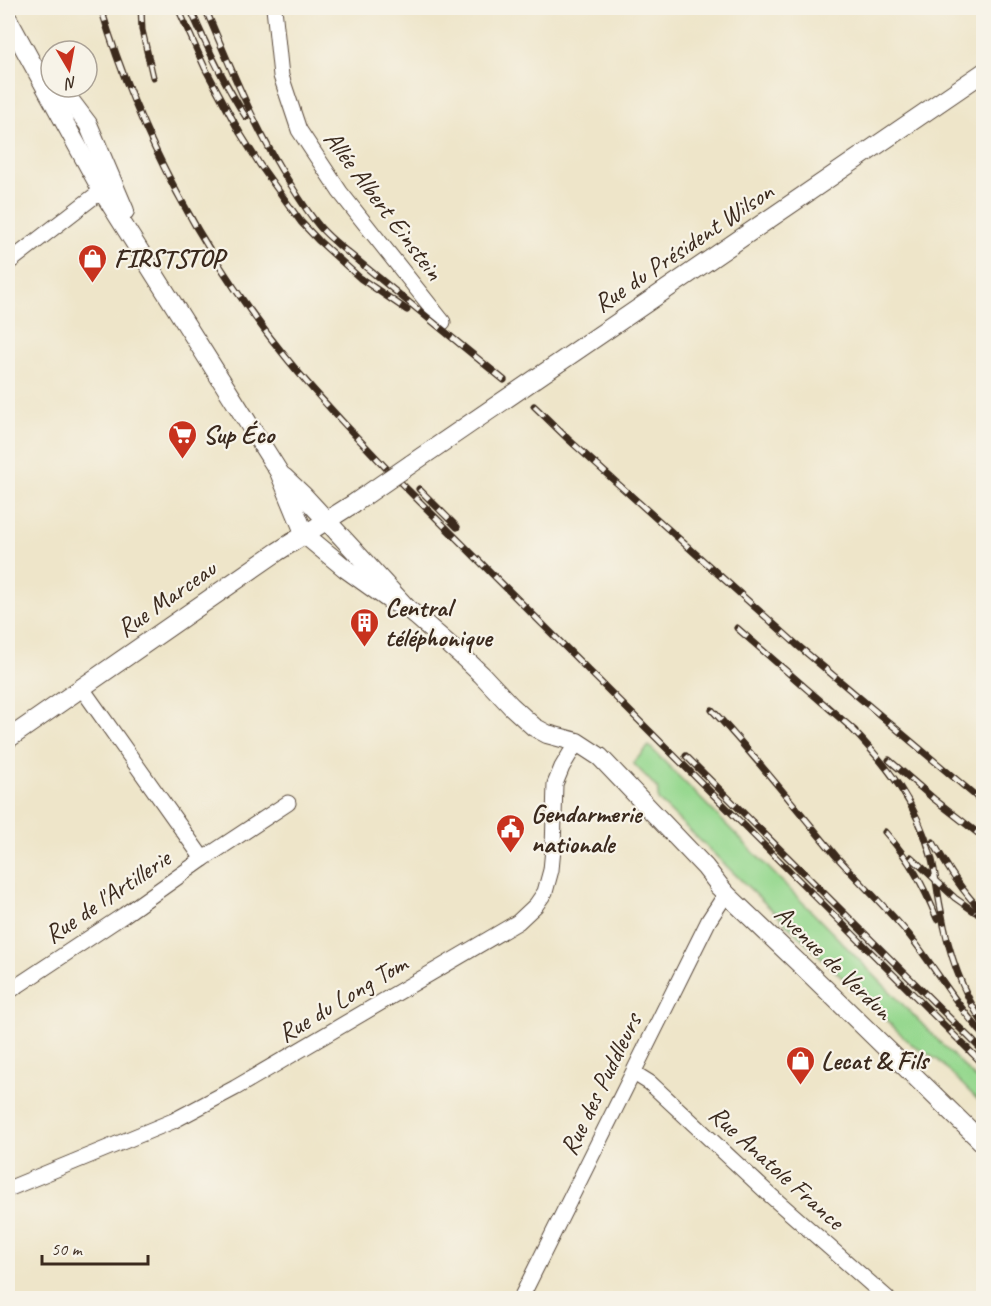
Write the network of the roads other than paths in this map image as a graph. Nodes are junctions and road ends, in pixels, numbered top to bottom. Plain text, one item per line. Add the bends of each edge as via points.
1 (274, 8) edge
2 (8, 19) edge
3 (39, 59) edge
4 (984, 72) edge
5 (69, 99) edge
6 (107, 186) junction
7 (8, 263) edge
8 (443, 322) dead end
9 (279, 472) junction
10 (356, 502) joint
11 (326, 520) junction
12 (305, 535) junction
13 (407, 609) junction
14 (81, 687) junction
15 (8, 739) edge
16 (577, 742) junction
17 (288, 803) dead end
18 (203, 859) junction
19 (726, 894) junction
20 (8, 992) edge
21 (634, 1073) junction
22 (984, 1144) edge
23 (8, 1189) edge
24 (521, 1299) edge
25 (887, 1299) edge

1 - 8 street, Allée Albert Einstein via 281,76 299,130 339,192
2 - 3 main road
2 - 6 main road
4 - 10 main road, Rue du Président Wilson, bridge
5 - 6 main road via 88,124
6 - 7 street
6 - 9 main road via 145,257
9 - 11 main road, Avenue de Verdun
9 - 12 main road
10 - 11 main road, Rue Marceau
11 - 12 main road, Rue Marceau
11 - 13 main road, Avenue de Verdun
12 - 13 main road, Avenue de Verdun via 346,569
12 - 14 main road, Rue Marceau
13 - 16 main road, Avenue de Verdun via 461,655 534,727
14 - 15 main road, Rue Marceau
14 - 18 street, Rue de l'Artillerie
16 - 19 main road, Avenue de Verdun via 600,757
16 - 23 street, Rue du Long Tom via 555,784 553,849 545,892 518,922 172,1121
17 - 18 street, Rue de l'Artillerie
18 - 20 street, Rue de l'Artillerie
19 - 21 street, Rue des Puddleurs via 709,920
19 - 22 main road, Avenue de Verdun
21 - 24 street, Rue des Puddleurs
21 - 25 street, Rue Anatole France via 650,1083

